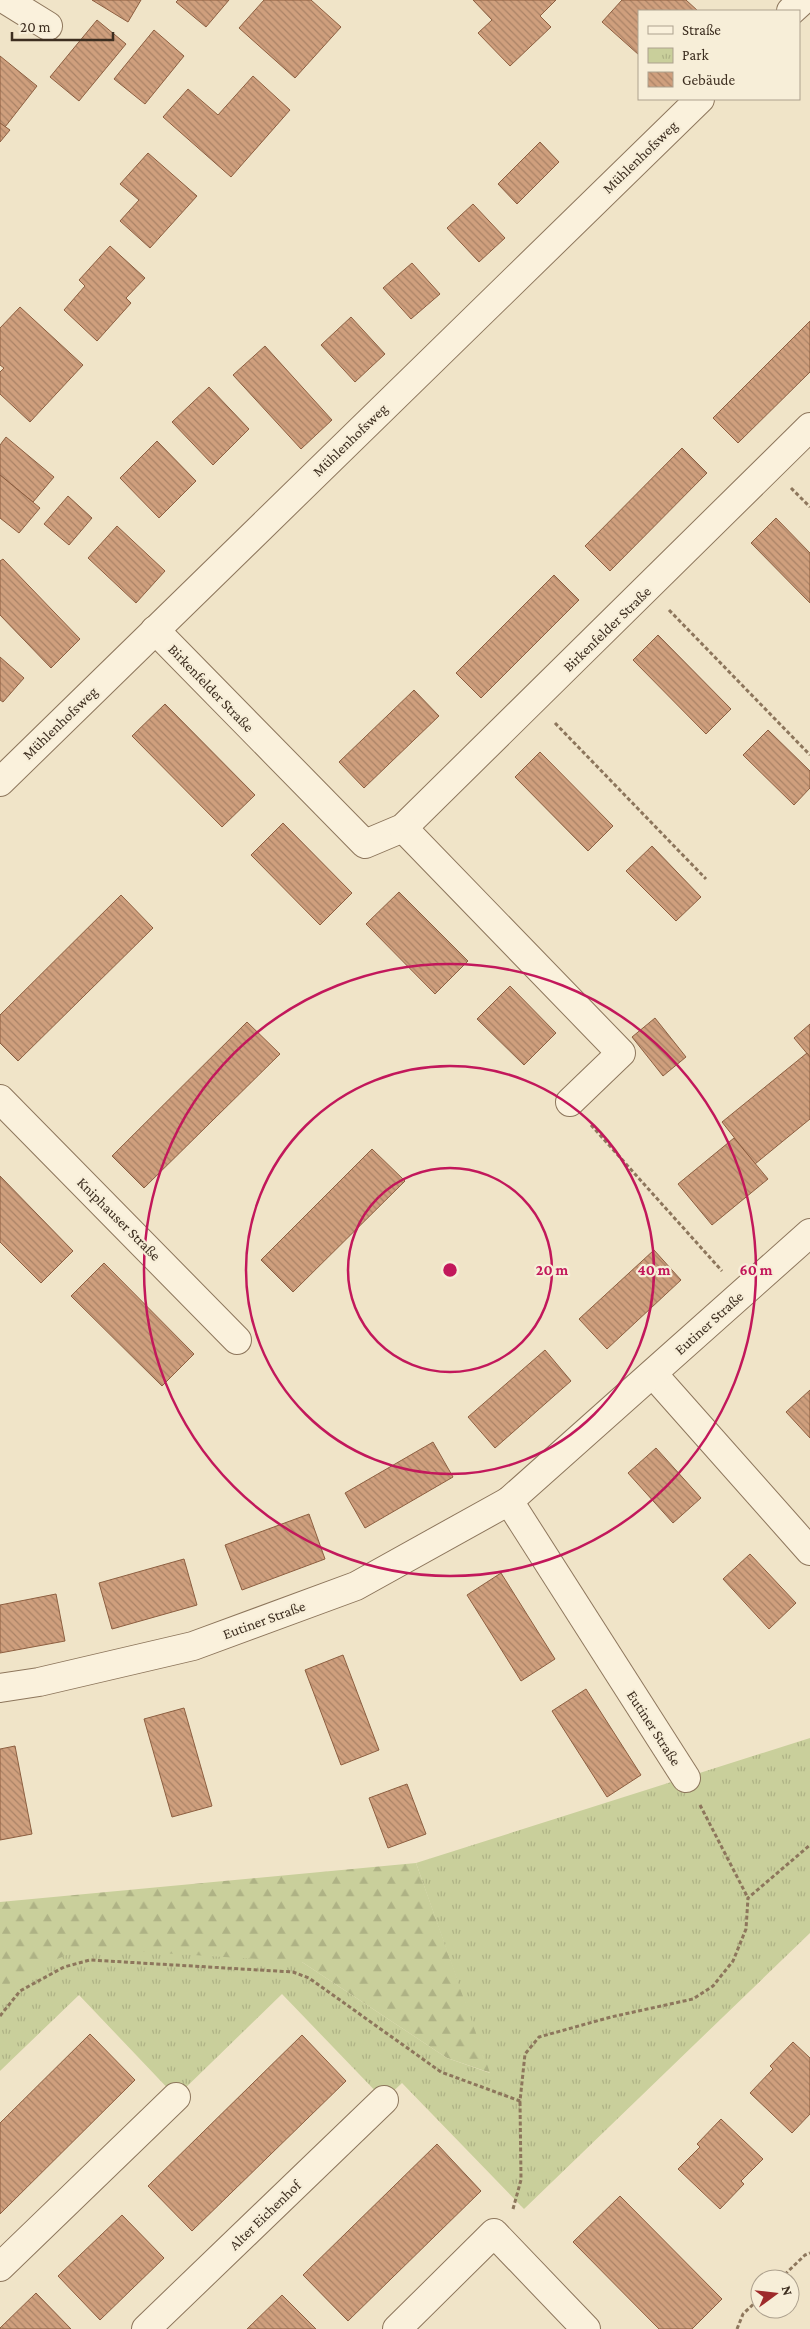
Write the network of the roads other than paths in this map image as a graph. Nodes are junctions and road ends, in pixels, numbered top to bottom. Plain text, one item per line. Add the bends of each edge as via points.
1 (6, 0) edge
2 (803, 0) edge
3 (792, 10) edge
4 (48, 26) dead end
5 (699, 100) edge
6 (810, 427) edge
7 (155, 630) junction
8 (0, 782) edge
9 (403, 828) junction
10 (0, 1098) edge
11 (570, 1102) road end
12 (810, 1233) edge
13 (238, 1340) dead end
14 (653, 1374) junction
15 (509, 1501) junction
16 (810, 1551) edge
17 (0, 1688) edge
18 (686, 1778) road end
19 (176, 2096) dead end
20 (384, 2100) dead end
21 (0, 2267) edge
22 (146, 2329) edge
23 (397, 2329) edge
24 (586, 2329) edge

1 - 4 street
2 - 3 street
5 - 7 street, Mühlenhofsweg
6 - 9 street, Birkenfelder Straße
7 - 8 street, Mühlenhofsweg
7 - 9 street, Birkenfelder Straße via 365,844
9 - 11 street via 621,1053
10 - 13 street, Kniphauser Straße
12 - 14 street, Eutiner Straße
14 - 15 street, Eutiner Straße
14 - 16 street
15 - 17 street, Eutiner Straße via 356,1586 193,1646
15 - 18 street, Eutiner Straße
19 - 21 street
20 - 22 street, Alter Eichenhof
23 - 24 street via 494,2233

